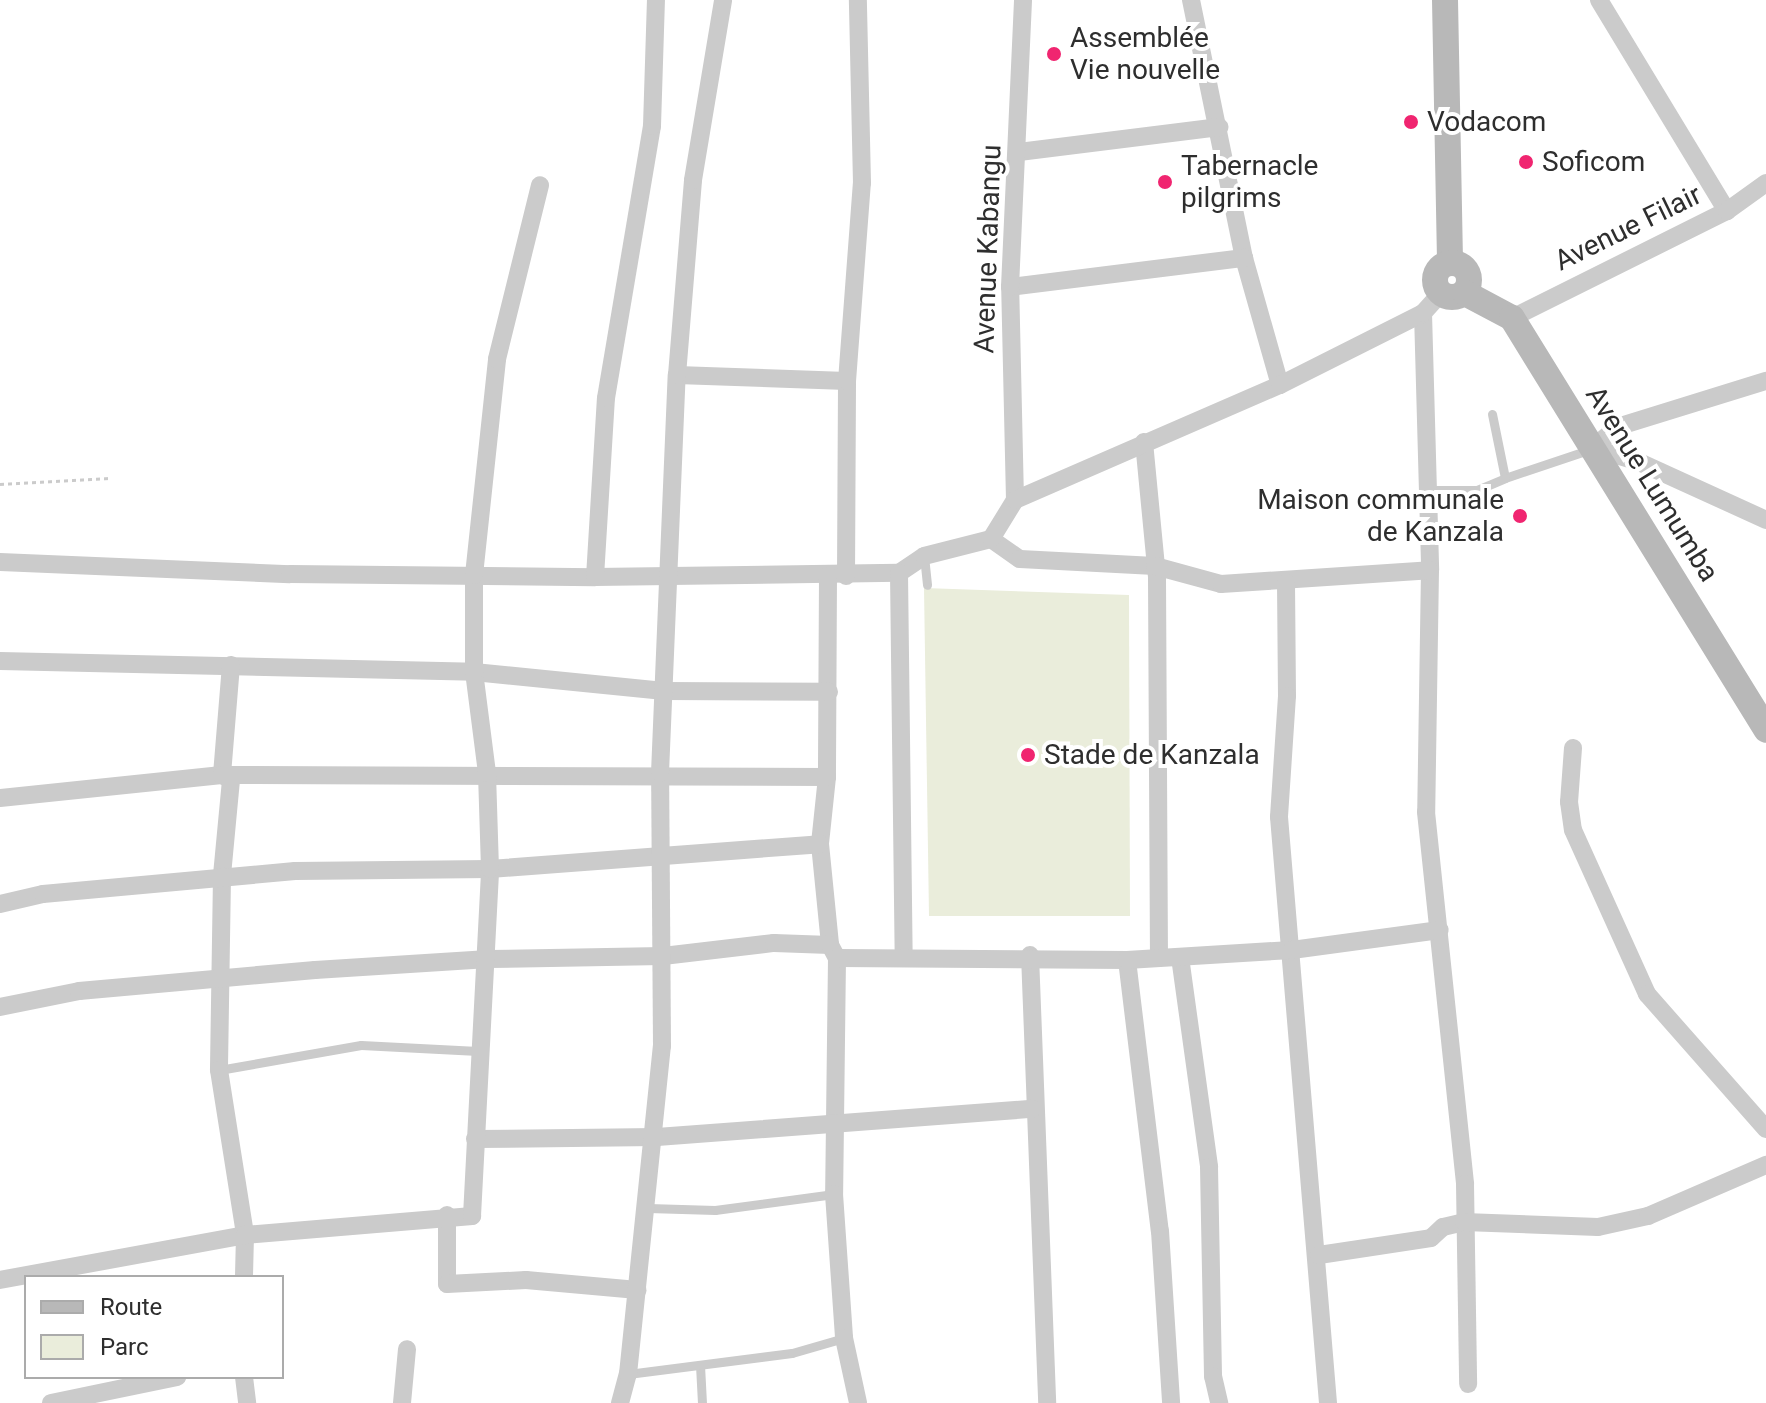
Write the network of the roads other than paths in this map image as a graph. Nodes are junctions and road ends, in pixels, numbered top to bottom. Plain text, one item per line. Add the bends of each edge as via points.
1 (656, 0) edge
2 (723, 0) edge
3 (858, 0) edge
4 (1023, 0) edge
5 (1191, 0) edge
6 (1445, 0) edge
7 (1599, 0) edge
8 (1219, 127) junction
9 (1019, 152) junction
10 (1766, 183) edge
11 (540, 185) dead end
12 (1727, 211) junction
13 (1244, 258) junction
14 (1010, 287) junction
15 (1453, 293) junction
16 (1423, 313) junction
17 (1512, 318) junction
18 (677, 375) junction
19 (847, 381) junction
20 (1766, 381) edge
21 (1280, 385) junction
22 (1492, 414) dead end
23 (1144, 442) junction
24 (1593, 448) junction
25 (1505, 478) junction
26 (1428, 490) junction
27 (1015, 500) junction
28 (1766, 520) edge
29 (991, 539) junction
30 (924, 556) junction
31 (0, 562) edge
32 (1155, 566) junction
33 (1430, 570) junction
34 (899, 573) junction
35 (474, 575) junction
36 (667, 576) junction
37 (837, 576) junction
38 (595, 577) junction
39 (1286, 583) junction
40 (927, 585) dead end
41 (0, 661) edge
42 (231, 665) junction
43 (474, 672) junction
44 (664, 691) junction
45 (829, 692) junction
46 (1766, 730) edge
47 (1573, 748) dead end
48 (487, 773) junction
49 (660, 773) junction
50 (222, 775) junction
51 (827, 777) junction
52 (0, 798) edge
53 (820, 844) junction
54 (664, 858) junction
55 (490, 869) junction
56 (222, 876) junction
57 (0, 904) edge
58 (1440, 930) junction
59 (1292, 950) junction
60 (833, 951) junction
61 (904, 955) junction
62 (1030, 955) junction
63 (663, 956) junction
64 (1180, 957) junction
65 (1159, 958) junction
66 (489, 959) junction
67 (1127, 960) junction
68 (222, 978) junction
69 (0, 1007) edge
70 (478, 1051) junction
71 (219, 1070) junction
72 (1032, 1109) junction
73 (835, 1122) junction
74 (1766, 1129) edge
75 (657, 1137) junction
76 (475, 1139) junction
77 (1766, 1165) edge
78 (834, 1194) junction
79 (648, 1208) junction
80 (447, 1215) junction
81 (1464, 1222) junction
82 (245, 1235) junction
83 (1319, 1255) junction
84 (27, 1275) edge
85 (244, 1275) edge
86 (24, 1276) edge
87 (0, 1280) edge
88 (638, 1290) junction
89 (844, 1338) junction
90 (407, 1349) dead end
91 (700, 1365) junction
92 (628, 1374) junction
93 (167, 1379) edge
94 (244, 1379) edge
95 (1468, 1384) dead end
96 (51, 1403) edge
97 (247, 1403) edge
98 (402, 1403) edge
99 (620, 1403) edge
100 (702, 1403) edge
101 (858, 1403) edge
102 (1047, 1403) edge
103 (1171, 1403) edge
104 (1219, 1403) edge
105 (1328, 1403) edge

1 - 38 street via 652,126 606,398
2 - 18 street via 693,180
3 - 19 street via 862,183
4 - 9 street, Avenue Kabangu
5 - 8 street
6 - 15 main road via 1450,262 1464,268
7 - 12 street
8 - 9 street
8 - 13 street
9 - 14 street, Avenue Kabangu
10 - 12 street, Avenue Filair
11 - 35 street via 497,359
12 - 17 street, Avenue Filair
13 - 14 street
13 - 21 street
14 - 27 street, Avenue Kabangu
15 - 16 street
15 - 17 main road
16 - 21 street
16 - 26 street
17 - 24 main road, Avenue Lumumba
18 - 19 street
18 - 36 street
19 - 37 street
20 - 24 street via 1617,427
21 - 23 street
22 - 25 lane
23 - 27 street
23 - 32 street
24 - 25 lane
24 - 28 street via 1639,462
24 - 46 main road, Avenue Lumumba
25 - 26 lane via 1477,490
26 - 33 street
27 - 29 street
29 - 30 street
29 - 32 street via 1020,559
30 - 34 street
30 - 40 lane
31 - 35 street
32 - 39 street via 1221,584
32 - 65 street
33 - 39 street
33 - 58 street via 1426,812
34 - 37 street
34 - 61 street
35 - 38 street
35 - 43 street
36 - 37 street
36 - 38 street
36 - 44 street
37 - 45 street
39 - 59 street via 1287,696 1279,817
41 - 42 street
42 - 43 street
42 - 50 street
43 - 44 street
43 - 48 street
44 - 45 street
44 - 49 street
45 - 51 street
47 - 74 street via 1573,830 1647,994
48 - 49 street
48 - 50 street
48 - 55 street
49 - 51 street
49 - 54 street
50 - 52 street
50 - 56 street via 231,780
51 - 53 street
53 - 54 street
53 - 60 street
54 - 55 street
54 - 63 street
55 - 56 street
55 - 66 street
56 - 57 street via 43,894
56 - 68 street
58 - 59 street
58 - 81 street via 1465,1184
59 - 64 street
59 - 83 street
60 - 61 street
60 - 63 street via 774,943
60 - 73 street
61 - 62 street
62 - 67 street
62 - 72 street
63 - 66 street
63 - 75 street
64 - 65 street
64 - 104 street via 1209,1167 1213,1376
65 - 67 street
66 - 68 street
66 - 70 street
67 - 103 street via 1160,1231
68 - 69 street via 79,991
68 - 71 street
70 - 71 lane via 361,1045
70 - 76 street
71 - 82 street
72 - 73 street
72 - 102 street
73 - 75 street
73 - 78 street
75 - 76 street
75 - 79 street
76 - 80 street via 472,1216
77 - 81 street via 1648,1216 1598,1227
78 - 79 lane via 715,1210
78 - 89 street
79 - 88 street
80 - 82 street
80 - 88 street via 447,1284 526,1280
81 - 83 street via 1443,1227 1431,1238
81 - 95 street
82 - 84 street
82 - 85 street
83 - 105 street
86 - 87 street
88 - 92 street
89 - 91 lane via 792,1353
89 - 101 street
90 - 98 street
91 - 92 lane
91 - 100 lane
92 - 99 street
93 - 96 street
94 - 97 street

